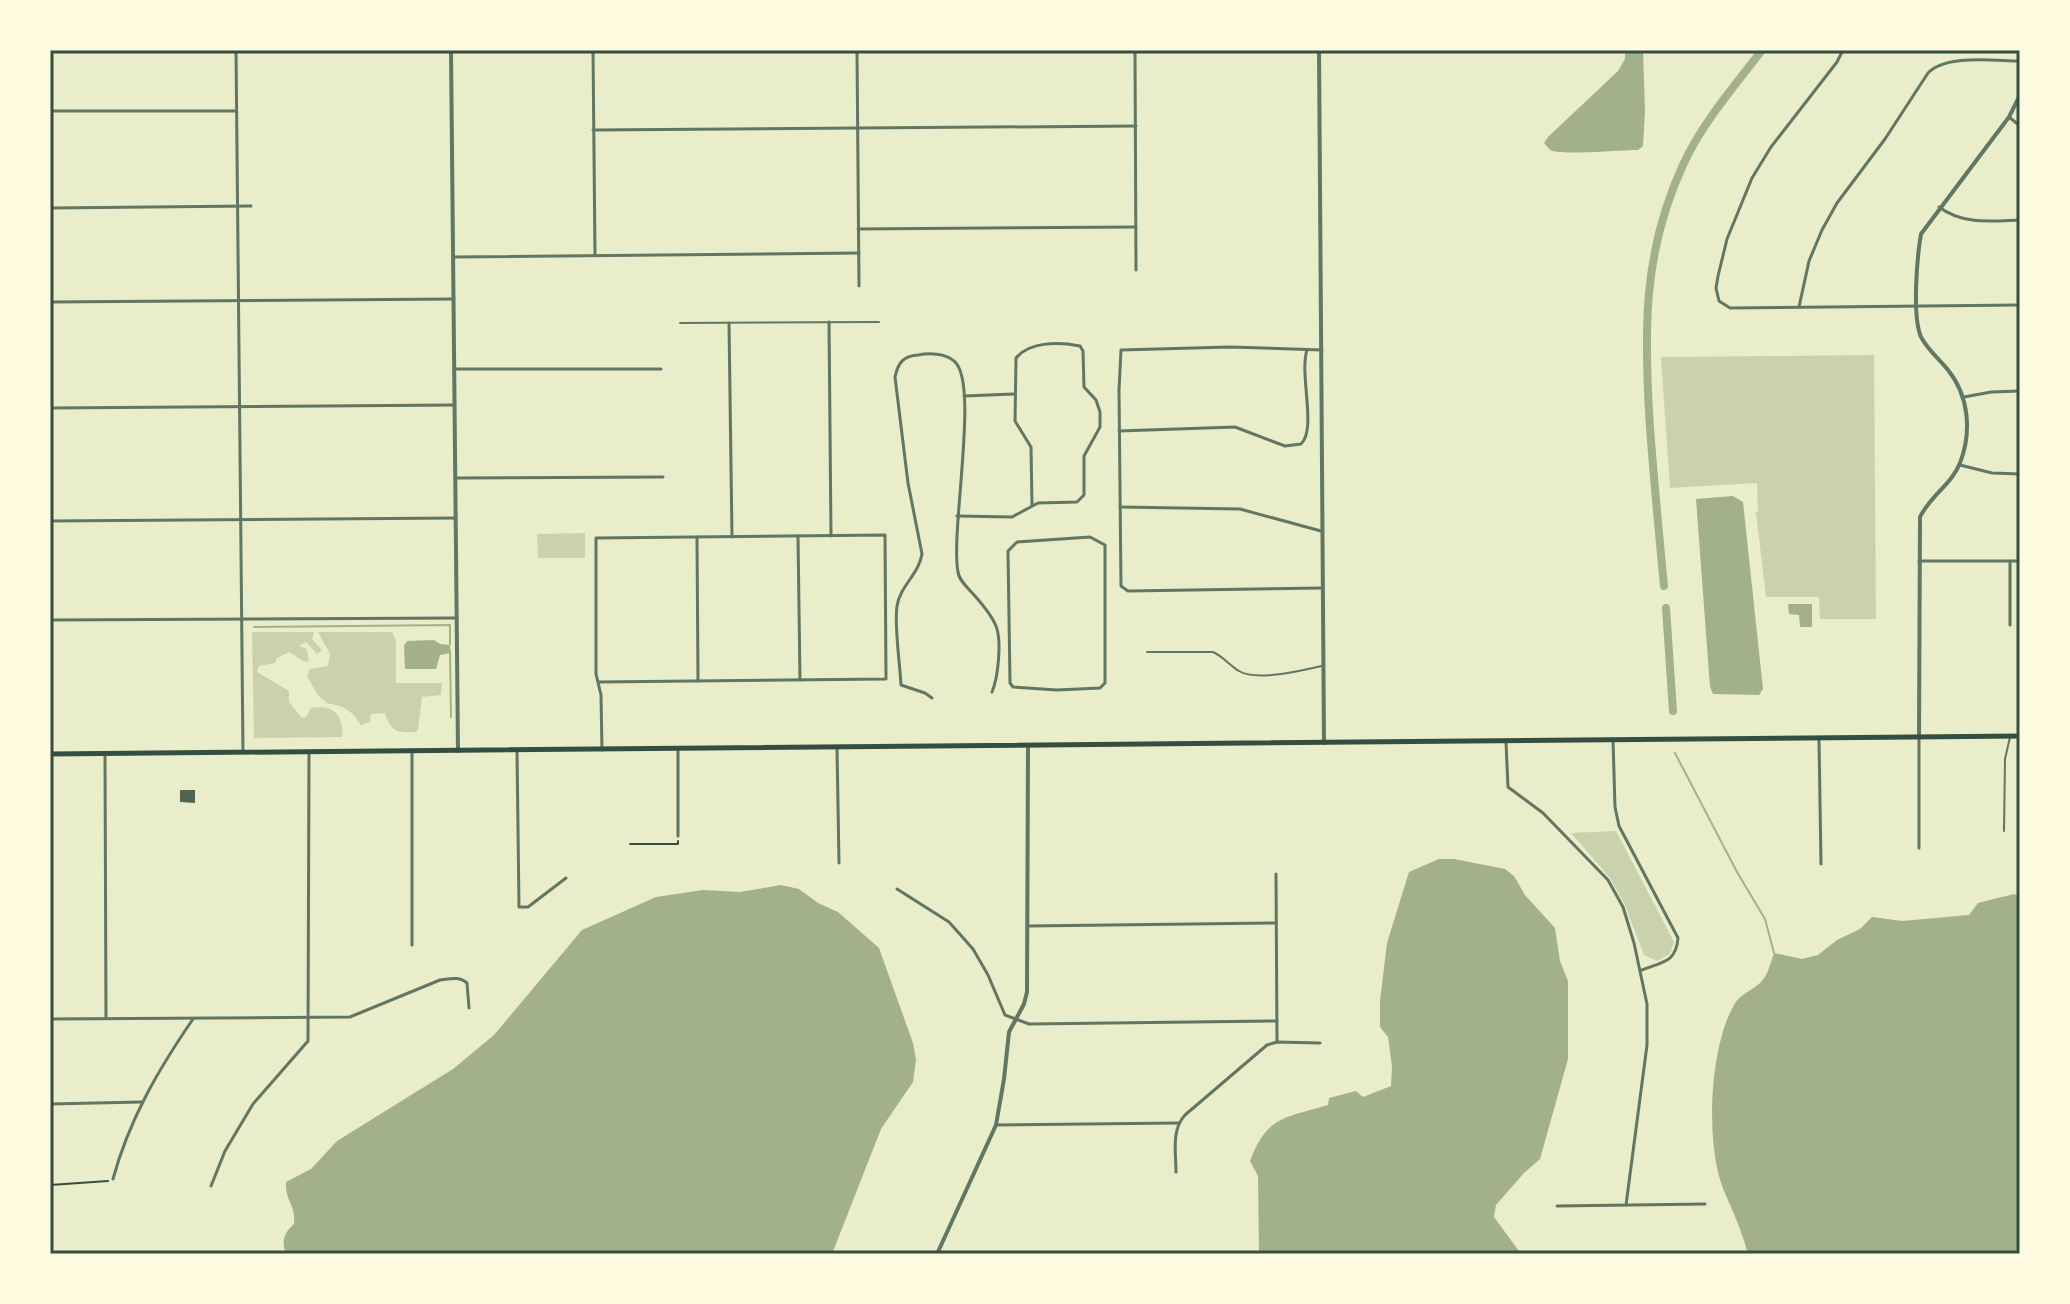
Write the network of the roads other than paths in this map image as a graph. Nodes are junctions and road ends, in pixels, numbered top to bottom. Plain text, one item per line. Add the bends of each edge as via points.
1 (236, 50) edge
2 (451, 50) edge
3 (593, 50) edge
4 (857, 50) edge
5 (1135, 50) edge
6 (1319, 50) edge
7 (1843, 50) edge
8 (2020, 61) edge
9 (2020, 95) edge
10 (50, 111) edge
11 (236, 111) junction
12 (2009, 117) junction
13 (1136, 126) junction
14 (2020, 126) edge
15 (858, 128) junction
16 (593, 130) junction
17 (237, 206) junction
18 (251, 206) dead end
19 (1939, 207) junction
20 (50, 208) edge
21 (2020, 220) edge
22 (1136, 227) junction
23 (858, 229) junction
24 (859, 253) junction
25 (595, 255) junction
26 (454, 257) junction
27 (1136, 270) dead end
28 (859, 286) dead end
29 (454, 299) junction
30 (239, 300) junction
31 (50, 302) edge
32 (1917, 305) junction
33 (2020, 305) edge
34 (1799, 307) junction
35 (829, 322) junction
36 (879, 322) dead end
37 (680, 323) dead end
38 (729, 323) junction
39 (1307, 350) junction
40 (1322, 350) junction
41 (454, 369) junction
42 (661, 369) dead end
43 (2020, 391) edge
44 (1014, 394) junction
45 (964, 396) junction
46 (1964, 397) junction
47 (239, 405) junction
48 (455, 405) junction
49 (50, 408) edge
50 (1119, 431) junction
51 (1960, 465) junction
52 (2020, 474) edge
53 (663, 477) dead end
54 (456, 478) junction
55 (1032, 506) junction
56 (1120, 507) junction
57 (957, 516) junction
58 (456, 518) junction
59 (50, 521) edge
60 (240, 521) junction
61 (1323, 531) junction
62 (798, 536) junction
63 (831, 536) junction
64 (697, 537) junction
65 (732, 537) junction
66 (1059, 538) joint
67 (1919, 561) junction
68 (2010, 561) junction
69 (2020, 561) edge
70 (1323, 588) junction
71 (457, 618) junction
72 (242, 619) junction
73 (50, 620) edge
74 (2010, 625) dead end
75 (1147, 652) dead end
76 (1324, 666) junction
77 (800, 680) junction
78 (698, 681) junction
79 (599, 682) junction
80 (992, 692) dead end
81 (932, 698) dead end
82 (2010, 736) junction
83 (2020, 736) edge
84 (1919, 737) junction
85 (1819, 738) junction
86 (1613, 740) junction
87 (1506, 742) junction
88 (1324, 743) junction
89 (1028, 746) junction
90 (837, 748) junction
91 (602, 750) junction
92 (678, 750) junction
93 (412, 751) junction
94 (458, 751) junction
95 (517, 751) junction
96 (309, 752) junction
97 (243, 753) junction
98 (50, 754) edge
99 (105, 754) junction
100 (2004, 831) dead end
101 (678, 836) dead end
102 (1919, 848) dead end
103 (839, 863) dead end
104 (1821, 864) dead end
105 (1276, 874) dead end
106 (566, 878) dead end
107 (897, 889) dead end
108 (1276, 923) junction
109 (1028, 926) junction
110 (412, 945) dead end
111 (1642, 970) junction
112 (469, 1008) dead end
113 (309, 1016) junction
114 (194, 1017) junction
115 (106, 1018) junction
116 (50, 1019) edge
117 (1015, 1021) junction
118 (1277, 1021) junction
119 (1277, 1042) junction
120 (1320, 1043) dead end
121 (141, 1102) junction
122 (50, 1104) edge
123 (1178, 1123) junction
124 (996, 1125) junction
125 (1176, 1172) dead end
126 (113, 1179) road end
127 (211, 1186) dead end
128 (1705, 1204) dead end
129 (1626, 1205) junction
130 (1557, 1206) dead end
131 (937, 1254) edge

1 - 11 street
2 - 26 street
3 - 16 street
4 - 15 street
5 - 13 street
6 - 40 street
7 - 34 street via 1746,190 1718,276 1719,301 1730,308
8 - 34 street via 1934,66 1837,203 1809,261
9 - 12 street
10 - 11 street
11 - 17 street
12 - 14 street
12 - 19 street
13 - 15 street
13 - 22 street
15 - 16 street
15 - 23 street
16 - 25 street
17 - 18 street
17 - 20 street
17 - 30 street
19 - 21 street via 1969,221
19 - 32 street via 1921,234
22 - 23 street
22 - 27 street
23 - 24 street
24 - 25 street
24 - 28 street
25 - 26 street
26 - 29 street
29 - 30 street
29 - 41 street
30 - 31 street
30 - 47 street
32 - 33 street
32 - 34 street
32 - 46 street via 1919,334
35 - 36 lane
35 - 38 lane
35 - 63 street
37 - 38 lane
38 - 65 street
39 - 40 street
39 - 50 street via 1121,350
39 - 50 street via 1308,433 1301,444 1285,446 1235,427
40 - 61 street
41 - 42 street
41 - 48 street
43 - 46 street
44 - 45 street
44 - 55 street via 1015,421 1031,447
44 - 55 street via 1016,358 1023,350 1080,346 1084,387 1100,412 1100,427 1084,456 1084,495 1077,502
45 - 57 street
45 - 81 street via 955,361 916,355 898,365 903,453 922,554 897,606 901,685
46 - 51 street via 1967,435
47 - 48 street
47 - 49 street
47 - 60 street
48 - 54 street
50 - 56 street
51 - 52 street
51 - 67 street via 1920,517
53 - 54 street
54 - 58 street
55 - 57 street via 1012,517
56 - 61 street via 1240,509
56 - 70 street via 1121,586 1128,591
57 - 80 street via 958,576 997,627 998,674
58 - 60 street
58 - 71 street
59 - 60 street
60 - 72 street
61 - 70 street
62 - 63 street
62 - 65 street
62 - 77 street
63 - 77 street via 885,535 886,679
64 - 65 street
64 - 78 street
64 - 79 street via 596,538
66 - 66 street via 1017,542 1008,551 1010,683 1017,689 1100,688 1105,683 1105,545 1090,537
67 - 68 street
67 - 84 street
68 - 69 street
68 - 74 street
70 - 76 street
71 - 72 street
71 - 94 street
72 - 73 street
72 - 97 street
75 - 76 lane via 1213,652 1249,675
76 - 88 street
77 - 78 street
78 - 79 street
79 - 91 street
82 - 83 main road
82 - 84 main road
82 - 100 lane
84 - 85 main road
84 - 102 street
85 - 86 main road
85 - 104 street
86 - 87 main road
86 - 111 street via 1615,815 1678,938 1671,959
87 - 88 main road
87 - 111 street via 1508,787 1543,813 1608,880 1623,907
88 - 89 main road
89 - 90 main road
89 - 109 street
90 - 92 main road
90 - 103 street
91 - 92 main road
91 - 95 main road
92 - 101 street
93 - 94 main road
93 - 96 main road
93 - 110 street
94 - 95 main road
95 - 106 street via 519,907 528,907
96 - 97 main road
96 - 113 street
97 - 99 main road
98 - 99 main road
99 - 115 street
105 - 108 street
107 - 117 street via 932,908 957,931 988,975 1005,1015
108 - 109 street
108 - 118 street
109 - 117 street via 1027,992
111 - 129 street via 1647,1045
112 - 113 street via 467,983 454,978 350,1017
113 - 114 street
113 - 127 street via 308,1041 253,1104
114 - 115 street
114 - 121 street
115 - 116 street
117 - 118 street
117 - 124 street via 1006,1047
118 - 119 street
119 - 120 street
119 - 123 street via 1267,1045
121 - 122 street
121 - 126 street
123 - 124 street
123 - 125 street
124 - 131 street
128 - 129 street
129 - 130 street

